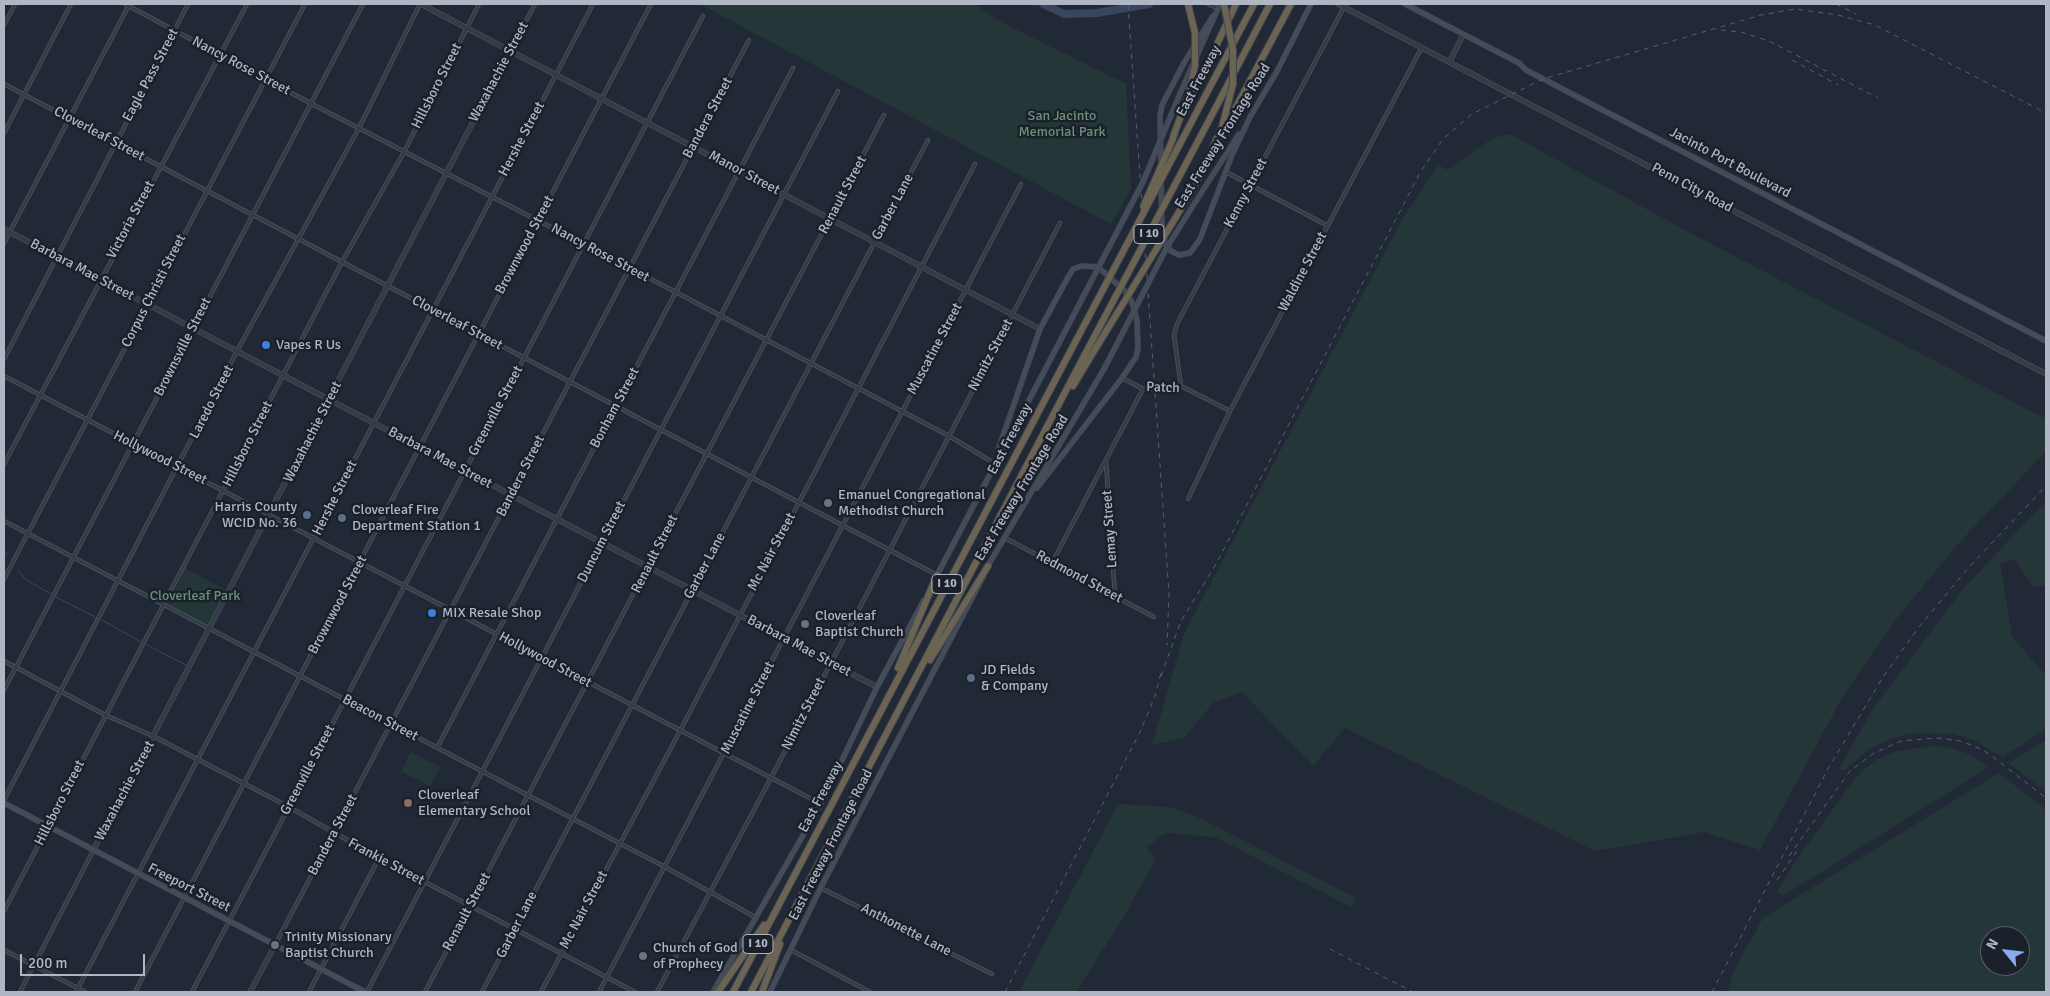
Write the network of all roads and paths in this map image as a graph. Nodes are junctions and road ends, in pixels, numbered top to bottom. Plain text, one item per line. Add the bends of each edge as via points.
1 (15, 4) edge
2 (71, 4) edge
3 (128, 4) edge
4 (188, 4) edge
5 (247, 4) edge
6 (305, 4) edge
7 (363, 4) edge
8 (421, 4) edge
9 (479, 4) edge
10 (535, 4) edge
11 (593, 4) edge
12 (651, 4) edge
13 (1188, 4) edge
14 (1208, 4) edge
15 (1224, 4) edge
16 (1236, 4) edge
17 (1254, 4) edge
18 (1270, 4) edge
19 (1291, 4) edge
20 (1311, 4) edge
21 (1338, 4) edge
22 (1405, 4) edge
23 (1218, 6) edge
24 (1344, 7) junction
25 (703, 16) dead end
26 (1214, 16) junction
27 (4, 25) edge
28 (466, 28) junction
29 (175, 29) junction
30 (1463, 35) junction
31 (749, 40) dead end
32 (1422, 47) junction
33 (510, 51) junction
34 (220, 55) junction
35 (1450, 61) junction
36 (793, 68) dead end
37 (556, 75) junction
38 (267, 79) junction
39 (4, 84) edge
40 (838, 91) dead end
41 (24, 95) junction
42 (602, 99) junction
43 (312, 104) junction
44 (884, 115) dead end
45 (1251, 115) junction
46 (69, 118) junction
47 (647, 123) junction
48 (359, 128) junction
49 (4, 133) edge
50 (1174, 137) junction
51 (928, 140) dead end
52 (115, 143) junction
53 (693, 147) junction
54 (404, 152) junction
55 (975, 164) dead end
56 (159, 166) junction
57 (739, 171) junction
58 (1226, 171) junction
59 (447, 172) junction
60 (1201, 174) junction
61 (1022, 184) dead end
62 (1251, 185) junction
63 (206, 191) junction
64 (784, 194) junction
65 (492, 197) junction
66 (251, 214) junction
67 (830, 219) junction
68 (538, 220) junction
69 (1060, 222) dead end
70 (1328, 226) junction
71 (4, 229) edge
72 (10, 232) junction
73 (298, 239) junction
74 (875, 242) junction
75 (4, 243) edge
76 (583, 245) junction
77 (1123, 252) junction
78 (56, 256) junction
79 (342, 262) junction
80 (921, 266) junction
81 (630, 268) junction
82 (100, 280) junction
83 (388, 286) junction
84 (966, 290) junction
85 (675, 293) junction
86 (147, 304) junction
87 (433, 310) junction
88 (1013, 314) junction
89 (720, 316) junction
90 (192, 328) junction
91 (1040, 329) junction
92 (479, 334) junction
93 (766, 341) junction
94 (2046, 341) edge
95 (237, 351) junction
96 (524, 358) junction
97 (4, 359) edge
98 (1086, 359) junction
99 (811, 364) junction
100 (2046, 374) edge
101 (283, 375) junction
102 (4, 376) edge
103 (1122, 378) junction
104 (570, 382) junction
105 (1181, 386) junction
106 (858, 388) junction
107 (1143, 389) junction
108 (41, 396) junction
109 (329, 399) junction
110 (616, 406) junction
111 (903, 411) junction
112 (1230, 411) junction
113 (88, 421) junction
114 (374, 423) junction
115 (661, 430) junction
116 (949, 436) junction
117 (133, 444) junction
118 (420, 447) junction
119 (707, 454) junction
120 (1106, 462) junction
121 (994, 463) junction
122 (4, 464) edge
123 (178, 468) junction
124 (465, 471) junction
125 (752, 477) junction
126 (224, 491) junction
127 (511, 495) junction
128 (1188, 499) dead end
129 (798, 502) junction
130 (1021, 508) junction
131 (270, 516) junction
132 (557, 519) junction
133 (4, 522) edge
134 (843, 525) junction
135 (27, 534) junction
136 (1005, 538) junction
137 (315, 539) junction
138 (602, 542) junction
139 (889, 550) junction
140 (73, 558) junction
141 (361, 563) junction
142 (1052, 563) junction
143 (988, 566) junction
144 (648, 567) junction
145 (937, 575) junction
146 (4, 579) edge
147 (118, 581) junction
148 (406, 587) junction
149 (693, 590) junction
150 (1115, 596) junction
151 (163, 604) junction
152 (452, 611) junction
153 (739, 615) junction
154 (1154, 617) dead end
155 (209, 628) junction
156 (498, 635) junction
157 (784, 638) junction
158 (254, 652) junction
159 (543, 658) junction
160 (4, 661) edge
161 (830, 662) junction
162 (16, 667) junction
163 (300, 676) junction
164 (589, 683) junction
165 (877, 687) junction
166 (4, 690) edge
167 (60, 691) junction
168 (887, 697) junction
169 (345, 700) junction
170 (904, 701) junction
171 (634, 706) junction
172 (105, 715) junction
173 (391, 724) junction
174 (680, 731) junction
175 (153, 736) junction
176 (437, 748) junction
177 (725, 754) junction
178 (198, 759) junction
179 (482, 771) junction
180 (771, 778) junction
181 (244, 784) junction
182 (528, 795) junction
183 (4, 801) edge
184 (821, 804) junction
185 (289, 807) junction
186 (573, 819) junction
187 (48, 827) junction
188 (334, 834) junction
189 (620, 843) junction
190 (94, 851) junction
191 (379, 858) junction
192 (665, 867) junction
193 (138, 875) junction
194 (425, 882) junction
195 (821, 887) junction
196 (710, 893) junction
197 (784, 895) junction
198 (185, 897) junction
199 (470, 906) junction
200 (4, 910) edge
201 (792, 915) junction
202 (756, 917) junction
203 (230, 921) junction
204 (515, 930) junction
205 (275, 945) junction
206 (4, 950) edge
207 (790, 950) junction
208 (561, 954) junction
209 (34, 965) junction
210 (322, 969) junction
211 (992, 974) dead end
212 (607, 977) junction
213 (77, 990) edge
214 (20, 992) edge
215 (85, 992) edge
216 (135, 992) edge
217 (192, 992) edge
218 (250, 992) edge
219 (309, 992) edge
220 (366, 992) edge
221 (425, 992) edge
222 (482, 992) edge
223 (541, 992) edge
224 (599, 992) edge
225 (636, 992) edge
226 (657, 992) edge
227 (713, 992) edge
228 (718, 992) edge
229 (733, 992) edge
230 (751, 992) edge
231 (762, 992) edge
232 (770, 992) edge
233 (870, 992) edge

1 - 27 street
2 - 41 street
3 - 29 street, Nancy Rose Street
3 - 46 street
4 - 29 street, Eagle Pass Street
5 - 34 street, Victoria Street
6 - 38 street, Corpus Christi Street
7 - 43 street, Brownsville Street
8 - 28 street, Manor Street
8 - 48 street, Laredo Street
9 - 28 street, Hillsboro Street
10 - 33 street, Waxahachie Street
11 - 37 street, Hershe Street
12 - 42 street, Brownwood Street
13 - 50 highway, bridge via 1195,33 1195,65
14 - 23 street
15 - 60 highway, bridge via 1234,50 1233,84 1222,127
16 - 50 highway, bridge
17 - 77 highway, East Freeway / I 10, bridge
18 - 98 highway, East Freeway / I 10, bridge
19 - 60 highway, bridge
20 - 45 main road, East Freeway Frontage Road
21 - 24 street, Penn City Road
22 - 30 main road, Jacinto Port Boulevard
23 - 26 main road, East Freeway Frontage Road
24 - 32 street, Penn City Road
24 - 62 street, Kenny Street
25 - 47 street, Greenville Street
26 - 58 main road via 1185,61 1160,110 1162,230 1171,251 1184,255 1196,247
26 - 121 main road, East Freeway Frontage Road, bridge via 1144,182
28 - 33 street, Manor Street
28 - 54 street, Hillsboro Street
29 - 34 street, Nancy Rose Street
29 - 52 street, Eagle Pass Street
30 - 35 street
30 - 94 main road, Jacinto Port Boulevard
31 - 53 street, Bandera Street
32 - 35 street, Penn City Road
32 - 70 street, Waldine Street
33 - 37 street, Manor Street
33 - 59 street, Waxahachie Street
34 - 38 street, Nancy Rose Street
34 - 56 street, Victoria Street
35 - 100 street, Penn City Road
36 - 57 street, Bonham Street
37 - 42 street, Manor Street
37 - 65 street, Hershe Street
38 - 43 street, Nancy Rose Street
38 - 63 street, Corpus Christi Street
39 - 41 street, Cloverleaf Street
40 - 64 street, Duncum Street
41 - 46 street, Cloverleaf Street
41 - 49 street
42 - 47 street, Manor Street
42 - 68 street, Brownwood Street
43 - 48 street, Nancy Rose Street
43 - 66 street, Brownsville Street
44 - 67 street, Renault Street
45 - 58 main road
45 - 130 main road, East Freeway Frontage Road, bridge via 1166,249 1104,369
46 - 52 street, Cloverleaf Street
46 - 72 street
47 - 53 street, Manor Street
47 - 76 street, Greenville Street
48 - 54 street, Nancy Rose Street
48 - 73 street, Laredo Street
50 - 77 highway, bridge
51 - 74 street, Garber Lane
52 - 56 street, Cloverleaf Street
52 - 78 street, Eagle Pass Street
53 - 57 street, Manor Street
53 - 81 street, Bandera Street
54 - 59 street, Nancy Rose Street
54 - 79 street, Hillsboro Street
55 - 80 street, Mc Nair Street
56 - 63 street, Cloverleaf Street
56 - 82 street, Victoria Street
57 - 64 street, Manor Street
57 - 85 street, Bonham Street
58 - 62 street
59 - 65 street, Nancy Rose Street
59 - 83 street, Waxahachie Street
60 - 98 highway, bridge via 1171,227
61 - 84 street, Muscatine Street
62 - 70 street
62 - 105 street, Kenny Street via 1177,324 1174,335
63 - 66 street, Cloverleaf Street
63 - 86 street, Corpus Christi Street
64 - 67 street, Manor Street
64 - 89 street, Duncum Street
65 - 68 street, Nancy Rose Street
65 - 87 street, Hershe Street
66 - 73 street, Cloverleaf Street
66 - 90 street, Brownsville Street
67 - 74 street, Manor Street
67 - 93 street, Renault Street
68 - 76 street, Nancy Rose Street
68 - 92 street, Brownwood Street
69 - 88 street, Nimitz Street
70 - 112 street, Waldine Street
71 - 72 street, Barbara Mae Street
72 - 75 street
72 - 78 street, Barbara Mae Street
73 - 79 street, Cloverleaf Street
73 - 95 street, Laredo Street
74 - 80 street, Manor Street
74 - 99 street, Garber Lane
76 - 81 street, Nancy Rose Street
76 - 96 street, Greenville Street
77 - 168 highway, East Freeway / I 10, bridge
78 - 82 street, Barbara Mae Street
78 - 97 street, Eagle Pass Street
79 - 83 street, Cloverleaf Street
79 - 101 street, Hillsboro Street
80 - 84 street, Manor Street
80 - 106 street, Mc Nair Street
81 - 85 street, Nancy Rose Street
81 - 104 street, Bandera Street
82 - 86 street, Barbara Mae Street
82 - 108 street, Victoria Street
83 - 87 street, Cloverleaf Street
83 - 109 street, Waxahachie Street
84 - 88 street, Manor Street
84 - 111 street, Muscatine Street
85 - 89 street, Nancy Rose Street
85 - 110 street, Bonham Street
86 - 90 street, Barbara Mae Street
86 - 113 street, Corpus Christi Street
87 - 92 street, Cloverleaf Street
87 - 114 street, Hershe Street
88 - 91 street, Manor Street
88 - 116 street, Nimitz Street
89 - 93 street, Nancy Rose Street
89 - 115 street, Duncum Street
90 - 95 street, Barbara Mae Street
90 - 117 street, Brownsville Street
91 - 103 main road via 1073,269 1089,265 1098,267 1127,293 1137,320 1136,357
91 - 121 main road
92 - 96 street, Cloverleaf Street
92 - 118 street, Brownwood Street
93 - 99 street, Nancy Rose Street
93 - 119 street, Renault Street
95 - 101 street, Barbara Mae Street
95 - 123 street, Laredo Street
96 - 104 street, Cloverleaf Street
96 - 124 street, Greenville Street
98 - 170 highway, East Freeway / I 10
99 - 106 street, Nancy Rose Street
99 - 125 street, Garber Lane
101 - 109 street, Barbara Mae Street
101 - 126 street, Hillsboro Street
102 - 108 street, Hollywood Street
103 - 107 street, Patch
103 - 130 main road
104 - 110 street, Cloverleaf Street
104 - 127 street, Bandera Street
105 - 107 street, Patch
105 - 112 street, Patch
106 - 111 street, Nancy Rose Street
106 - 129 street, Mc Nair Street
107 - 120 street
108 - 113 street, Hollywood Street
108 - 122 street, Victoria Street
109 - 114 street, Barbara Mae Street
109 - 131 street, Waxahachie Street
110 - 115 street, Cloverleaf Street
110 - 132 street, Bonham Street
111 - 116 street, Nancy Rose Street
111 - 134 street, Muscatine Street
112 - 128 street, Waldine Street
113 - 117 street, Hollywood Street
113 - 135 street, Corpus Christi Street
114 - 118 street, Barbara Mae Street
114 - 137 street, Hershe Street
115 - 119 street, Cloverleaf Street
115 - 138 street, Duncum Street
116 - 121 street, Nancy Rose Street
116 - 139 street, Nimitz Street
117 - 123 street, Hollywood Street
117 - 140 street, Brownsville Street
118 - 124 street, Barbara Mae Street
118 - 141 street, Brownwood Street
119 - 125 street, Cloverleaf Street
119 - 144 street, Renault Street
120 - 142 street
120 - 150 street, Lemay Street
121 - 145 main road, East Freeway Frontage Road
123 - 126 street, Hollywood Street
123 - 147 street, Laredo Street
124 - 127 street, Barbara Mae Street
124 - 148 street, Greenville Street
125 - 129 street, Cloverleaf Street
125 - 149 street, Garber Lane
126 - 131 street, Hollywood Street
126 - 151 street, Hillsboro Street
127 - 132 street, Barbara Mae Street
127 - 152 street, Bandera Street
129 - 134 street, Cloverleaf Street
129 - 153 street, Mc Nair Street
130 - 136 main road, East Freeway Frontage Road
131 - 137 street, Hollywood Street
131 - 155 street, Waxahachie Street
132 - 138 street, Barbara Mae Street
132 - 156 street, Bonham Street
133 - 135 street, Beacon Street
134 - 139 street, Cloverleaf Street
134 - 157 street, Muscatine Street
135 - 140 street, Beacon Street
135 - 146 street, Corpus Christi Street
136 - 142 street, Redmond Street
136 - 143 main road, East Freeway Frontage Road
137 - 141 street, Hollywood Street
137 - 158 street, Hershe Street
138 - 144 street, Barbara Mae Street
138 - 159 street, Duncum Street
139 - 145 street, Cloverleaf Street
139 - 161 street, Nimitz Street
140 - 147 street, Beacon Street
140 - 162 street, Brownsville Street
141 - 148 street, Hollywood Street
141 - 163 street, Brownwood Street
142 - 150 street, Redmond Street
143 - 170 highway
143 - 195 main road, East Freeway Frontage Road
144 - 149 street, Barbara Mae Street
144 - 164 street, Renault Street
145 - 165 main road, East Freeway Frontage Road
145 - 168 highway
147 - 151 street, Beacon Street
147 - 167 street, Laredo Street
148 - 152 street, Hollywood Street
148 - 169 street, Greenville Street
149 - 153 street, Barbara Mae Street
149 - 171 street, Garber Lane
150 - 154 street, Redmond Street
151 - 155 street, Beacon Street
151 - 172 street, Hillsboro Street
152 - 156 street, Hollywood Street
152 - 173 street, Bandera Street
153 - 157 street, Barbara Mae Street
153 - 174 street, Mc Nair Street
155 - 158 street, Beacon Street
155 - 175 street, Waxahachie Street
156 - 159 street, Hollywood Street
156 - 176 street, Bonham Street
157 - 161 street, Barbara Mae Street
157 - 177 street, Muscatine Street
158 - 163 street, Beacon Street
158 - 178 street, Hershe Street
159 - 164 street, Hollywood Street
159 - 179 street, Duncum Street
160 - 162 street, Frankie Street
161 - 165 street, Barbara Mae Street
161 - 180 street, Nimitz Street
162 - 166 street, Brownsville Street
162 - 167 street, Frankie Street
163 - 169 street, Beacon Street
163 - 181 street, Brownwood Street
164 - 171 street, Hollywood Street
164 - 182 street, Renault Street
165 - 184 main road, East Freeway Frontage Road
167 - 172 street, Frankie Street
167 - 183 street, Laredo Street
168 - 197 highway, East Freeway / I 10
169 - 173 street, Beacon Street
169 - 185 street, Greenville Street
170 - 201 highway, East Freeway / I 10
171 - 174 street, Hollywood Street
171 - 186 street, Garber Lane
172 - 175 street, Frankie Street
172 - 187 street, Hillsboro Street
173 - 176 street, Beacon Street
173 - 188 street, Bandera Street
174 - 177 street, Hollywood Street
174 - 189 street, Mc Nair Street
175 - 178 street, Frankie Street
175 - 190 street, Waxahachie Street
176 - 179 street, Beacon Street
177 - 180 street, Hollywood Street
177 - 192 street, Muscatine Street
178 - 181 street, Frankie Street
178 - 193 street, Hershe Street
179 - 182 street, Beacon Street
179 - 194 street, Duncum Street
180 - 184 street, Hollywood Street
180 - 196 street, Nimitz Street
181 - 185 street, Frankie Street
181 - 198 street, Brownwood Street
182 - 186 street, Beacon Street
182 - 199 street, Renault Street
183 - 187 main road, Freeport Street
184 - 202 main road, East Freeway Frontage Road
185 - 188 street, Frankie Street
185 - 203 street, Greenville Street
186 - 189 street, Beacon Street
186 - 204 street, Garber Lane
187 - 190 main road, Freeport Street
187 - 200 street, Hillsboro Street
188 - 191 street, Frankie Street
188 - 205 street, Bandera Street
189 - 192 street, Beacon Street
189 - 208 street, Mc Nair Street
190 - 193 main road, Freeport Street
190 - 209 street, Waxahachie Street
191 - 194 street, Frankie Street
191 - 210 street
192 - 196 street, Beacon Street
192 - 212 street, Muscatine Street
193 - 198 main road, Freeport Street
193 - 213 street, Hershe Street
194 - 199 street, Frankie Street
194 - 220 street, Duncum Street
195 - 207 main road, East Freeway Frontage Road
195 - 211 street, Anthonette Lane
196 - 202 street, Beacon Street
196 - 226 street, Nimitz Street
197 - 228 highway
197 - 229 highway, East Freeway / I 10
198 - 203 main road, Freeport Street
198 - 216 street, Brownwood Street
199 - 204 street, Frankie Street
199 - 221 street, Renault Street
201 - 230 highway, East Freeway / I 10
201 - 231 highway
202 - 227 main road, East Freeway Frontage Road
203 - 205 main road, Freeport Street
203 - 217 street, Greenville Street
204 - 208 street, Frankie Street
204 - 222 street, Garber Lane
205 - 210 main road, Freeport Street
205 - 218 street, Bandera Street
206 - 209 street
207 - 232 main road, East Freeway Frontage Road
207 - 233 street
208 - 212 street, Frankie Street
208 - 223 street, Mc Nair Street
209 - 213 street
209 - 214 street, Waxahachie Street
210 - 219 street
210 - 220 main road, Freeport Street
212 - 224 street, Muscatine Street
212 - 225 street, Frankie Street
213 - 215 street

